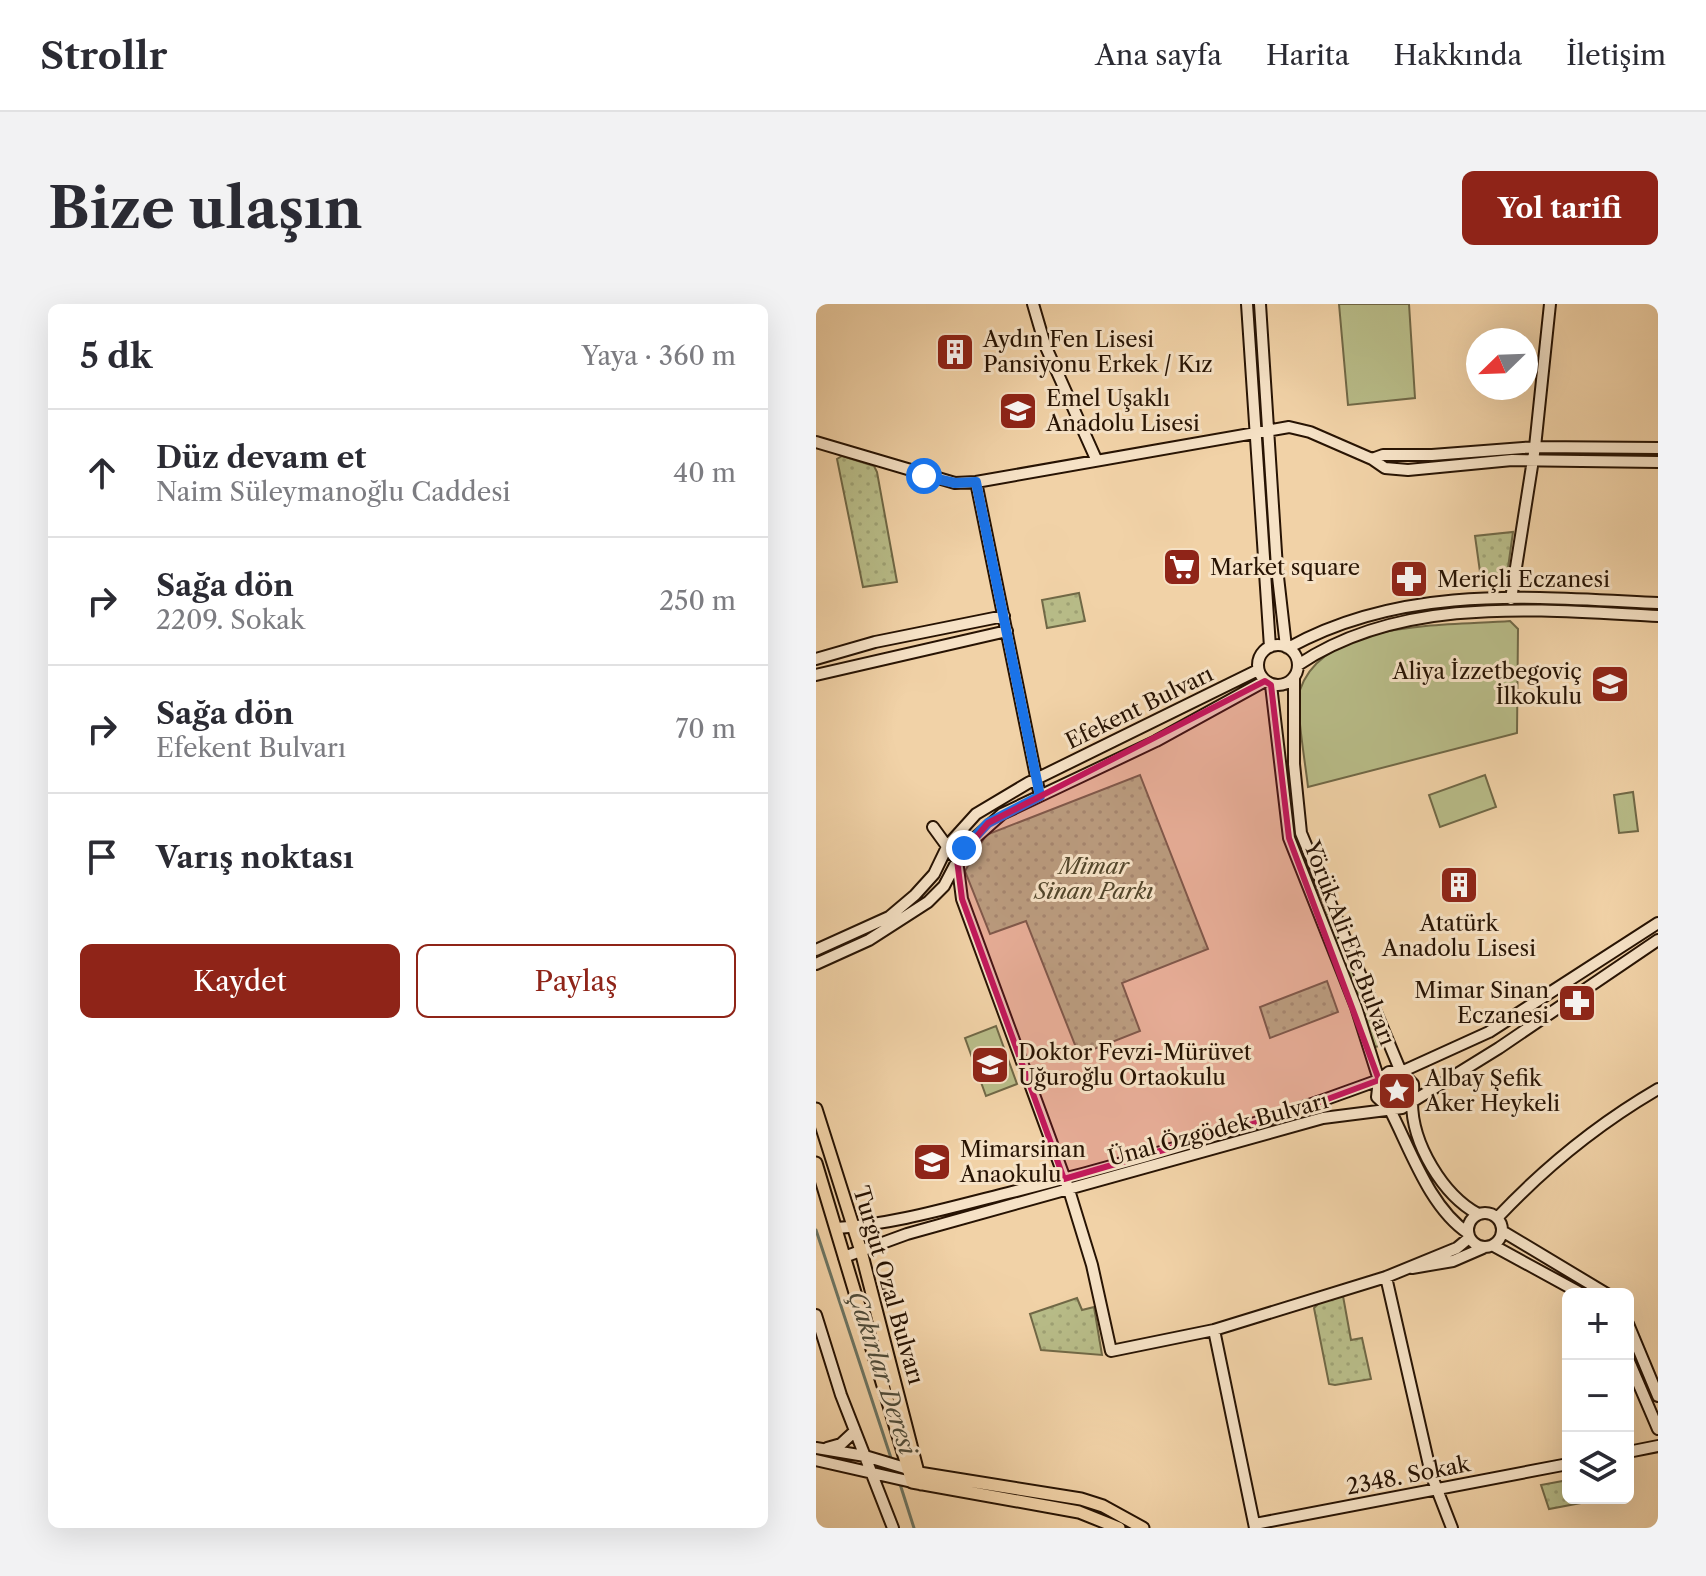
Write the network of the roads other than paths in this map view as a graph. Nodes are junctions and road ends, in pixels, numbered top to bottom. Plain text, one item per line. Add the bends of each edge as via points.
1 (1033, 304) edge
2 (1247, 304) edge
3 (1260, 304) edge
4 (1550, 304) edge
5 (1267, 429) junction
6 (1254, 432) junction
7 (816, 442) edge
8 (1535, 447) junction
9 (1658, 448) edge
10 (1096, 459) junction
11 (1372, 459) junction
12 (1532, 461) junction
13 (1658, 462) edge
14 (976, 482) junction
15 (1516, 579) junction
16 (1522, 595) junction
17 (1510, 596) junction
18 (1658, 603) edge
19 (1517, 610) junction
20 (1004, 616) junction
21 (1658, 616) edge
22 (1007, 631) junction
23 (1270, 647) junction
24 (1287, 647) junction
25 (816, 659) edge
26 (1298, 665) junction
27 (1258, 670) junction
28 (816, 675) edge
29 (1294, 677) junction
30 (1268, 683) junction
31 (1036, 779) junction
32 (1040, 796) junction
33 (948, 845) junction
34 (957, 860) junction
35 (939, 861) junction
36 (948, 877) junction
37 (962, 899) junction
38 (1658, 923) edge
39 (1658, 940) edge
40 (816, 950) edge
41 (816, 964) edge
42 (1401, 1072) junction
43 (1379, 1080) junction
44 (1658, 1089) edge
45 (1411, 1100) junction
46 (1389, 1108) junction
47 (816, 1109) edge
48 (816, 1163) edge
49 (1064, 1179) junction
50 (1069, 1190) junction
51 (821, 1197) edge
52 (1478, 1214) junction
53 (1497, 1218) junction
54 (854, 1227) junction
55 (836, 1228) junction
56 (1502, 1231) junction
57 (1468, 1235) junction
58 (1488, 1247) junction
59 (861, 1251) junction
60 (844, 1257) junction
61 (1410, 1268) junction
62 (1386, 1277) junction
63 (1570, 1288) edge
64 (1597, 1288) edge
65 (816, 1315) edge
66 (1214, 1330) junction
67 (1634, 1338) edge
68 (1628, 1360) edge
69 (1658, 1396) edge
70 (1658, 1429) edge
71 (855, 1431) junction
72 (1658, 1446) edge
73 (820, 1448) edge
74 (1634, 1451) edge
75 (865, 1456) junction
76 (816, 1460) edge
77 (1562, 1465) edge
78 (877, 1472) junction
79 (912, 1476) junction
80 (1437, 1489) junction
81 (1255, 1526) edge
82 (893, 1528) edge
83 (1119, 1528) edge
84 (1143, 1528) edge
85 (1452, 1528) edge

1 - 10 street via 1045,345
2 - 6 street
3 - 5 street
4 - 8 street
5 - 6 street
5 - 11 street via 1310,432
5 - 24 street
6 - 10 street
6 - 23 street
7 - 14 street via 932,479
8 - 9 street
8 - 11 street
8 - 12 street
10 - 14 street
11 - 12 street via 1385,468 1408,470
12 - 13 street
12 - 15 street
14 - 20 street
15 - 16 street
15 - 17 street
16 - 17 street
16 - 18 street
16 - 19 street
17 - 19 street
17 - 24 street via 1362,614
19 - 21 street
19 - 26 street via 1369,628
20 - 22 street
20 - 25 street
22 - 28 street
22 - 31 street
23 - 24 street
23 - 27 street via 1259,657
24 - 26 street
26 - 29 street
27 - 30 street
27 - 31 street, Efekent Bulvarı
29 - 30 street via 1284,685
29 - 42 street, Yörük Ali Efe Bulvarı via 1301,833
30 - 32 street, Efekent Bulvarı
30 - 43 street, Yörük Ali Efe Bulvarı via 1289,838
31 - 32 street
31 - 33 street, Efekent Bulvarı via 976,814
32 - 34 street, Efekent Bulvarı via 988,823
33 - 34 street
33 - 35 street, Efekent Bulvarı
33 - 35 street via 933,827
34 - 36 street, Efekent Bulvarı
34 - 37 street
35 - 36 street
35 - 40 street, Efekent Bulvarı via 925,885 889,917
36 - 37 street
36 - 41 street, Efekent Bulvarı via 928,902 904,919
37 - 49 street
38 - 42 street, Ünal Özgödek Bulvarı via 1489,1032
39 - 45 street, Ünal Özgödek Bulvarı via 1499,1048
42 - 43 street, Ünal Özgödek Bulvarı via 1389,1072
42 - 45 street, Yörük Ali Efe Bulvarı via 1413,1084
43 - 46 street, Yörük Ali Efe Bulvarı via 1377,1097
43 - 49 street, Ünal Özgödek Bulvarı via 1290,1113
44 - 53 street via 1572,1147
45 - 46 street, Ünal Özgödek Bulvarı via 1402,1108
45 - 52 street, Yörük Ali Efe Bulvarı via 1418,1132 1443,1184
46 - 50 street, Ünal Özgödek Bulvarı via 1323,1118
46 - 57 street, Yörük Ali Efe Bulvarı via 1440,1202
47 - 54 main road, Turgut Ozal Bulvarı
48 - 51 main road, Turgut Ozal Bulvarı
49 - 50 street
49 - 54 street, Ünal Özgödek Bulvarı
50 - 59 street, Ünal Özgödek Bulvarı
50 - 66 street via 1111,1351
51 - 55 main road, Turgut Ozal Bulvarı
52 - 53 street
52 - 57 street
53 - 56 street
54 - 55 street, Ünal Özgödek Bulvarı
54 - 59 main road, Turgut Ozal Bulvarı
55 - 60 main road, Turgut Ozal Bulvarı
56 - 58 street
56 - 64 street
57 - 58 street
57 - 61 street via 1457,1248
58 - 61 street via 1441,1265
58 - 63 street
59 - 60 street, Ünal Özgödek Bulvarı
59 - 79 main road, Turgut Ozal Bulvarı
60 - 79 main road, Turgut Ozal Bulvarı
61 - 62 street
62 - 66 street
62 - 80 street
65 - 71 street
66 - 81 street
67 - 69 street
68 - 70 street
71 - 73 street via 841,1444
71 - 75 street
72 - 74 street
73 - 75 street
75 - 78 street
75 - 79 street
76 - 78 street
77 - 80 street, 2348. Sokak
78 - 79 street
78 - 82 street
79 - 83 main road via 1079,1512
79 - 84 main road via 1081,1499
80 - 81 street, 2348. Sokak
80 - 85 street

